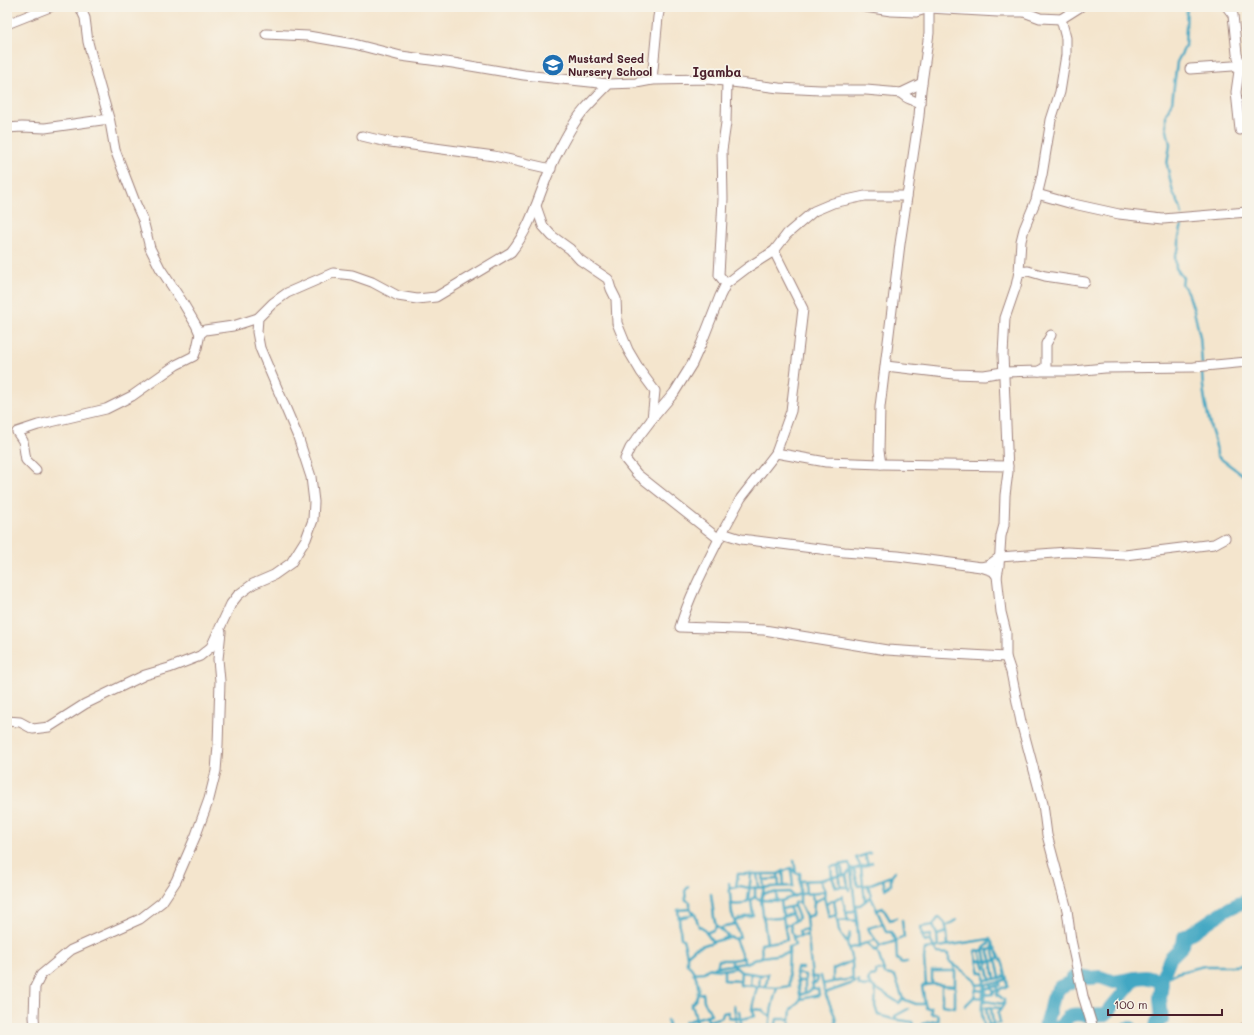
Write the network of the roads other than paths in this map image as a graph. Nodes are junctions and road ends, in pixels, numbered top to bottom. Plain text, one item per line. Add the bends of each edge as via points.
1 (50, 7) edge
2 (80, 7) edge
3 (660, 7) edge
4 (864, 7) edge
5 (929, 7) edge
6 (1080, 7) edge
7 (1227, 7) edge
8 (1061, 19) junction
9 (7, 24) edge
10 (266, 34) dead end
11 (1243, 64) edge
12 (1190, 69) dead end
13 (652, 80) junction
14 (727, 82) junction
15 (922, 83) junction
16 (609, 84) junction
17 (901, 93) junction
18 (920, 104) junction
19 (109, 119) junction
20 (7, 128) edge
21 (1240, 130) dead end
22 (362, 136) dead end
23 (551, 169) junction
24 (1037, 194) junction
25 (907, 196) junction
26 (536, 206) junction
27 (1247, 212) edge
28 (774, 251) junction
29 (1019, 272) junction
30 (1085, 282) dead end
31 (726, 284) junction
32 (258, 318) junction
33 (200, 334) junction
34 (1051, 335) dead end
35 (1247, 362) edge
36 (886, 366) junction
37 (1039, 371) junction
38 (1003, 372) junction
39 (652, 419) junction
40 (776, 453) junction
41 (882, 464) junction
42 (1008, 466) junction
43 (36, 470) dead end
44 (720, 536) junction
45 (1225, 538) dead end
46 (1000, 557) junction
47 (981, 567) junction
48 (997, 576) junction
49 (222, 624) junction
50 (1006, 657) junction
51 (7, 721) edge
52 (1247, 1027) edge
53 (35, 1028) edge
54 (1093, 1028) edge
55 (1244, 1028) edge

1 - 9 street
2 - 19 street via 85,18 88,42
3 - 13 street
4 - 5 street via 916,12
5 - 8 street via 1024,12 1040,18
5 - 15 street via 929,32
6 - 8 street
7 - 11 street via 1233,15 1237,54
8 - 24 street via 1066,38 1066,55
10 - 16 street via 308,36 401,56 524,75
11 - 12 street
11 - 21 street via 1236,92
13 - 14 street via 708,79
13 - 16 street
14 - 17 street via 779,88
14 - 31 street via 722,150 723,199 719,275
15 - 17 street
15 - 18 street
16 - 23 street via 583,111 570,130
17 - 18 street
18 - 25 street
19 - 20 street via 45,128
19 - 33 street via 115,150 143,220 150,248
22 - 23 street via 494,156
23 - 26 street
24 - 27 street via 1119,214 1163,219
24 - 29 street via 1021,241
25 - 28 street via 865,196 833,203 814,211 787,234
25 - 36 street
26 - 32 street via 520,241 511,252 436,297 417,299 398,296 372,282 333,273 287,293
26 - 39 street via 543,226 552,236 608,279 616,299 617,323 628,350 655,391
28 - 31 street
28 - 40 street via 803,309 791,411
29 - 30 street via 1028,271
29 - 38 street via 1005,318
31 - 39 street via 692,364 674,393
32 - 33 street via 233,326 205,330
32 - 49 street via 260,348 298,437 311,477 314,520 291,563 238,595
33 - 43 street via 194,356 176,365 132,396 106,409 17,432 23,441 26,460
34 - 37 street via 1046,344 1046,367
35 - 37 street via 1207,366
36 - 38 street via 954,374 984,375
36 - 41 street via 880,406 879,451
37 - 38 street
38 - 42 street
39 - 44 street via 630,448 625,459 636,474
40 - 41 street via 826,462
40 - 44 street via 741,498
41 - 42 street
42 - 46 street
44 - 47 street
44 - 50 street via 680,627 764,630 887,650
45 - 46 street via 1214,544 1125,555 1067,552
46 - 47 street
46 - 48 street
47 - 48 street
48 - 50 street via 1006,632
49 - 51 street via 211,647 200,656 145,675 85,704 50,727 33,729 20,722
49 - 53 street via 218,659 220,681 216,771 204,813 176,881 162,902 140,918 71,950 41,975 35,987
50 - 54 street via 1043,804 1047,835 1067,910 1083,996
52 - 55 street

